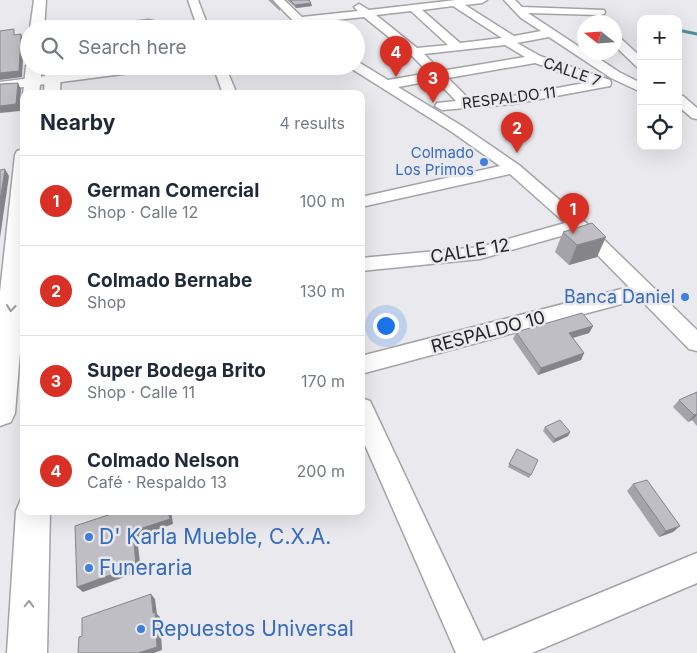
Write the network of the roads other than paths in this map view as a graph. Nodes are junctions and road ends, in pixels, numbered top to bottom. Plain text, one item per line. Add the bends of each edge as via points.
1 (40, 0) edge
2 (193, 0) edge
3 (278, 0) edge
4 (352, 0) edge
5 (482, 0) edge
6 (509, 0) edge
7 (456, 4) junction
8 (413, 8) junction
9 (520, 10) junction
10 (364, 12) junction
11 (603, 14) edge
12 (38, 20) edge
13 (201, 20) edge
14 (299, 20) joint
15 (551, 33) junction
16 (509, 40) junction
17 (622, 46) edge
18 (458, 47) junction
19 (415, 52) junction
20 (536, 59) junction
21 (637, 60) edge
22 (365, 72) edge
23 (89, 75) edge
24 (223, 75) edge
25 (439, 76) junction
26 (53, 80) edge
27 (33, 81) edge
28 (605, 83) junction
29 (384, 84) junction
30 (0, 86) edge
31 (637, 88) edge
32 (637, 89) edge
33 (228, 90) edge
34 (682, 104) edge
35 (468, 105) junction
36 (442, 106) dead end
37 (697, 115) edge
38 (513, 168) junction
39 (20, 189) edge
40 (365, 201) edge
41 (577, 226) junction
42 (365, 265) edge
43 (13, 277) edge
44 (643, 291) junction
45 (697, 343) edge
46 (365, 364) edge
47 (2, 376) edge
48 (0, 413) edge
49 (365, 417) edge
50 (33, 515) edge
51 (697, 568) edge
52 (27, 653) edge
53 (472, 653) edge
54 (494, 653) edge

1 - 12 main road
2 - 13 street
3 - 14 street
4 - 10 street
5 - 7 street
6 - 9 street
7 - 8 street
7 - 16 street, CALLE 7
8 - 10 street
8 - 18 street
9 - 11 street
9 - 15 street
10 - 14 street
10 - 19 street
15 - 16 street
15 - 31 street
16 - 18 street
16 - 20 street, CALLE 7
17 - 21 street
18 - 19 street
19 - 25 street
20 - 25 street
20 - 28 street, CALLE 7
22 - 29 street
23 - 26 street
24 - 33 street
25 - 29 street
25 - 35 street
26 - 27 street
27 - 30 street
28 - 32 street, CALLE 7
28 - 35 street, RESPALDO 11
29 - 38 street via 427,108
34 - 37 street
35 - 36 street, RESPALDO 11
38 - 40 street
38 - 41 street
39 - 43 main road
41 - 42 street, CALLE 12 via 480,253
41 - 44 street
43 -> 47 main road
44 - 45 street
44 - 46 street, RESPALDO 10
47 - 48 main road
49 - 53 street
52 -> 50 main road
51 - 54 street

